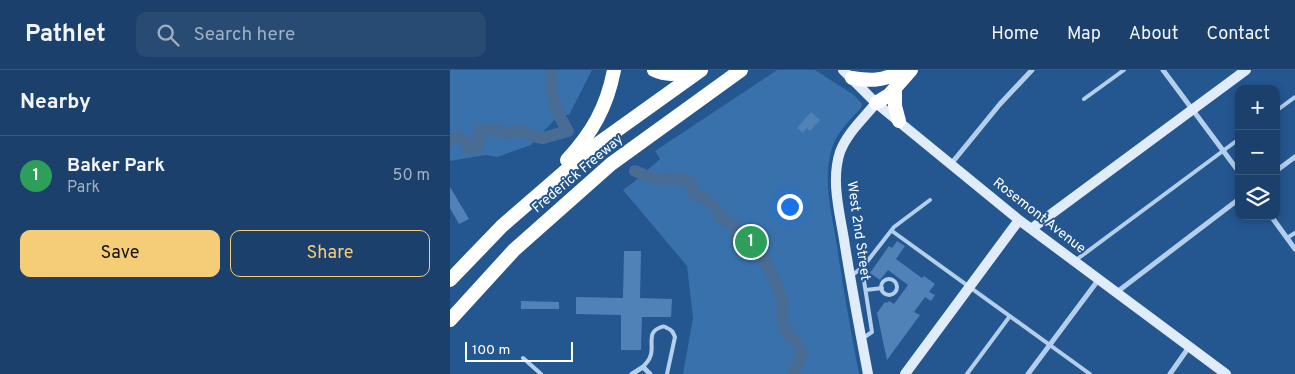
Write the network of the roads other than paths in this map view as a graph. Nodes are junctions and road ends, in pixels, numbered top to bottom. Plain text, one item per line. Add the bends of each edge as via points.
1 (614, 70) edge
2 (654, 70) edge
3 (688, 70) edge
4 (701, 70) edge
5 (741, 70) edge
6 (1032, 70) edge
7 (1124, 70) edge
8 (1163, 70) edge
9 (1246, 70) edge
10 (904, 71) edge
11 (847, 74) edge
12 (895, 89) junction
13 (1295, 97) edge
14 (1084, 99) dead end
15 (876, 103) junction
16 (1280, 108) edge
17 (1193, 110) junction
18 (899, 121) junction
19 (1235, 142) edge
20 (1223, 150) junction
21 (1295, 158) edge
22 (951, 164) junction
23 (1235, 166) edge
24 (1280, 168) edge
25 (930, 200) dead end
26 (1235, 202) edge
27 (1019, 220) junction
28 (1274, 220) edge
29 (502, 226) junction
30 (893, 229) junction
31 (1031, 229) junction
32 (1295, 233) edge
33 (1287, 238) junction
34 (1295, 249) edge
35 (1074, 261) junction
36 (862, 268) junction
37 (850, 276) junction
38 (1099, 279) junction
39 (450, 280) edge
40 (970, 287) junction
41 (882, 288) junction
42 (866, 290) junction
43 (1116, 292) junction
44 (1010, 316) junction
45 (450, 320) edge
46 (862, 340) junction
47 (1050, 344) junction
48 (1189, 347) junction
49 (523, 358) dead end
50 (643, 367) junction
51 (910, 372) edge
52 (541, 374) edge
53 (632, 374) edge
54 (650, 374) edge
55 (667, 374) edge
56 (868, 374) edge
57 (967, 374) edge
58 (1028, 374) edge
59 (1090, 374) edge
60 (1170, 374) edge
61 (1226, 374) edge

1 - 29 highway via 603,109 579,147
2 - 3 highway via 669,74
4 - 29 highway, Frederick Freeway via 592,148
5 - 45 highway, Frederick Freeway via 611,164 514,250
6 - 22 street
7 - 14 lane
8 - 17 street
9 - 17 street
10 - 11 highway via 874,80
10 - 12 highway
10 - 15 highway
11 - 15 street, Rosemont Avenue
12 - 15 highway
12 - 18 highway
13 - 16 lane
15 - 18 street, Rosemont Avenue
15 - 37 street, West 2nd Street via 846,140 837,165 838,198
17 - 20 street
17 - 31 street
18 - 22 street, Rosemont Avenue
19 - 20 lane
20 - 23 street
20 - 35 lane
21 - 24 street
22 - 27 street, Rosemont Avenue
25 - 30 lane
26 - 43 street
27 - 31 street, Rosemont Avenue
27 - 40 street
28 - 33 street
29 - 39 highway, Frederick Freeway
30 - 36 lane
30 - 40 lane
31 - 35 street, Rosemont Avenue
32 - 33 lane
33 - 34 street
35 - 38 street, Rosemont Avenue
36 - 37 lane
36 - 42 lane
37 - 46 street, West 2nd Street
38 - 43 street, Rosemont Avenue
38 - 47 street
40 - 44 lane
40 - 51 street
41 - 41 lane via 887,295 897,290 896,284 888,280
41 - 42 lane
42 - 46 lane via 872,332
43 - 48 street, Rosemont Avenue
44 - 47 lane
44 - 57 lane
46 - 56 street, West 2nd Street
47 - 58 street
47 - 59 lane
48 - 60 street
48 - 61 street, Rosemont Avenue
49 - 52 lane
50 - 53 street
50 - 54 street
50 - 55 lane via 651,355 653,333 663,326 674,332 675,337

